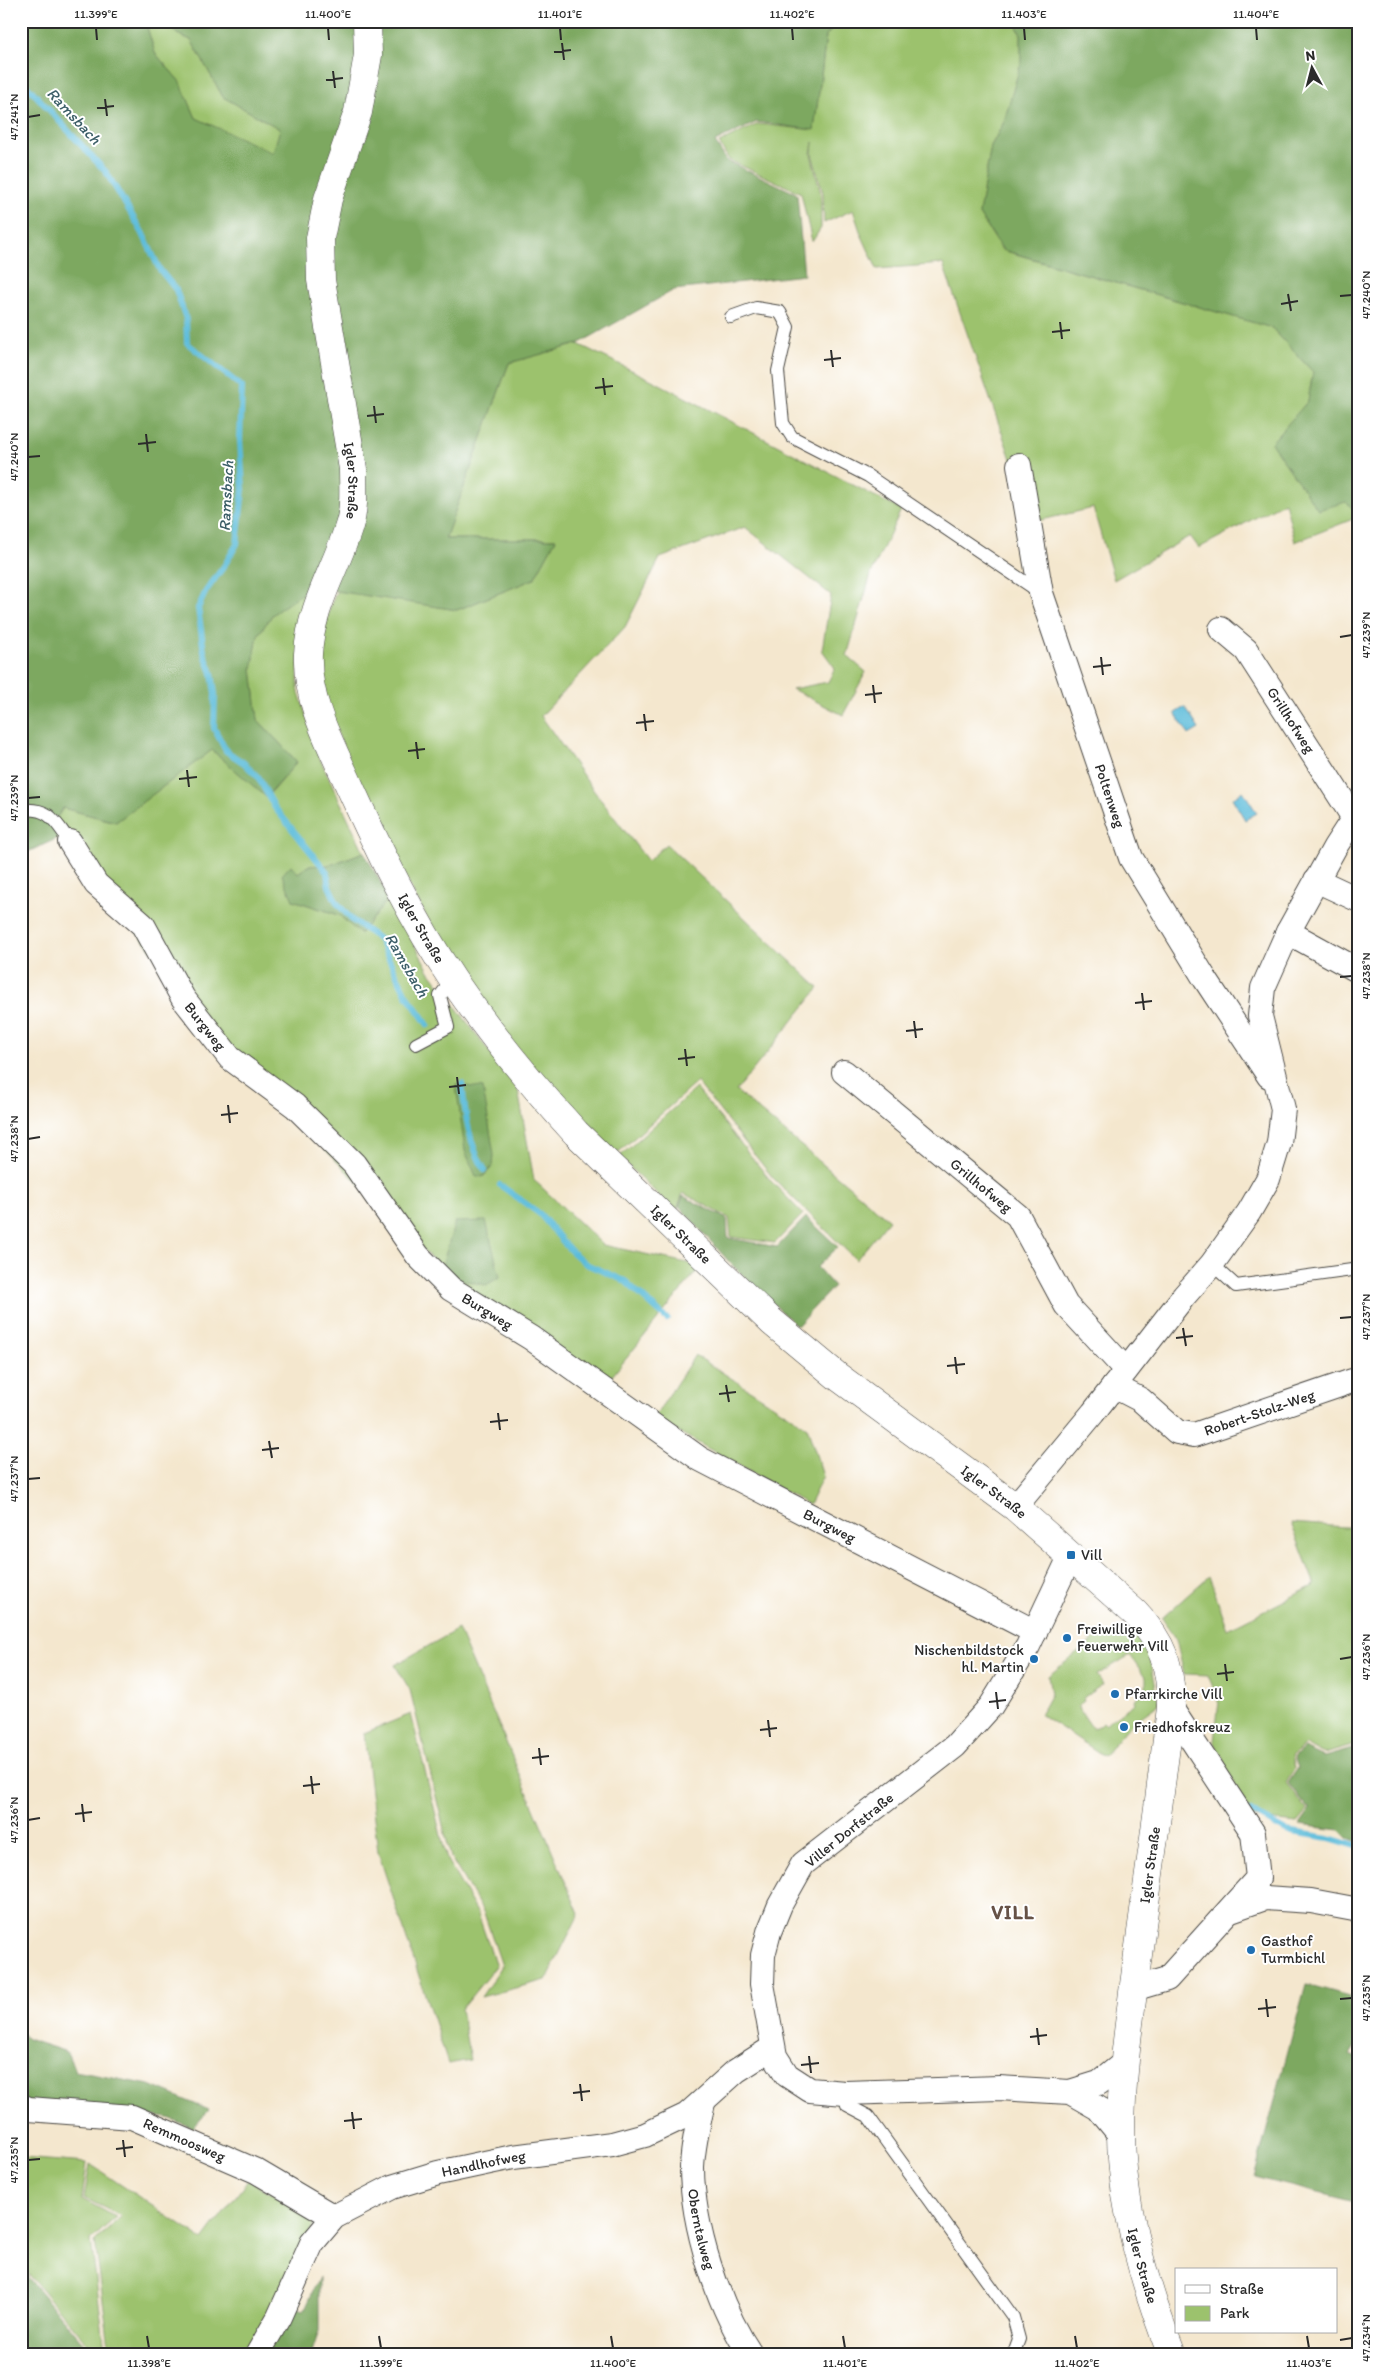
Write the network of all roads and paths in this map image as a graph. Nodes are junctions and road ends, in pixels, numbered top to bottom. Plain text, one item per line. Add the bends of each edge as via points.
1 (367, 21) edge
2 (731, 317) dead end
3 (1019, 465) dead end
4 (1041, 593) junction
5 (1221, 629) dead end
6 (21, 810) edge
7 (1356, 814) edge
8 (70, 842) joint
9 (1316, 880) junction
10 (1359, 900) edge
11 (1288, 932) junction
12 (1359, 971) edge
13 (453, 979) junction
14 (416, 1044) dead end
15 (844, 1072) dead end
16 (1280, 1092) junction
17 (1212, 1264) junction
18 (1359, 1269) edge
19 (1120, 1378) junction
20 (1359, 1381) edge
21 (1015, 1507) junction
22 (1071, 1555) junction
23 (1035, 1632) junction
24 (1171, 1708) junction
25 (1359, 1910) edge
26 (1227, 1911) junction
27 (1133, 1990) junction
28 (772, 2048) junction
29 (1125, 2062) junction
30 (1070, 2092) junction
31 (846, 2093) junction
32 (703, 2103) junction
33 (21, 2106) edge
34 (1121, 2136) junction
35 (334, 2217) junction
36 (747, 2352) edge
37 (257, 2355) edge
38 (1013, 2355) edge
39 (1172, 2355) edge

1 - 13 main road, Igler Straße via 368,55 358,112 328,199 320,238 322,280 353,469 353,497 350,524 313,615 309,676 319,715 383,859 411,912
2 - 4 lane via 756,308 780,312 788,327 778,372 783,423 792,437 868,476
3 - 4 street, Poltenweg
4 - 16 street, Poltenweg via 1131,858 1205,979
5 - 7 street, Grillhofweg via 1246,650
6 - 8 lane via 50,814
7 - 9 street, Grillhofweg
8 - 23 street, Burgweg via 96,884 143,925 183,998 230,1058 295,1106 354,1164 418,1256 451,1289 531,1338 700,1459
9 - 10 street
9 - 11 street, Grillhofweg
11 - 12 street
11 - 16 street, Grillhofweg via 1265,979 1259,1006
13 - 14 lane via 440,996 448,1027
13 - 21 main road, Igler Straße via 495,1039 576,1133 772,1322 837,1376
15 - 19 street, Grillhofweg via 1018,1216 1066,1305
16 - 17 street, Grillhofweg via 1282,1124 1271,1171 1249,1212
17 - 18 lane via 1236,1286
17 - 19 street, Grillhofweg
19 - 20 street, Robert-Stolz-Weg via 1177,1432 1194,1435
19 - 21 street, Grillhofweg
21 - 22 main road, Igler Straße
22 - 23 street, Viller Dorfstraße
22 - 24 main road, Igler Straße via 1135,1613 1154,1636 1167,1662
23 - 28 street, Viller Dorfstraße via 991,1706 955,1746 803,1864 774,1918 763,1955 762,1984
24 - 26 street via 1253,1833 1258,1878
24 - 27 main road, Igler Straße
25 - 26 street via 1311,1901 1265,1898
26 - 27 street via 1167,1980
27 - 29 main road, Igler Straße
28 - 31 street, Viller Dorfstraße via 781,2068 802,2086 814,2091
28 - 32 street, Handlhofweg via 736,2071
29 - 30 street, Viller Dorfstraße via 1099,2083
29 - 34 main road, Igler Straße
30 - 31 street, Viller Dorfstraße via 999,2088
30 - 34 street, Viller Dorfstraße via 1098,2108
31 - 38 lane via 847,2105 868,2116 1013,2317 1019,2339
32 - 35 street, Handlhofweg via 672,2123 634,2139 497,2160 438,2173 392,2187
32 - 36 street, Oberntalweg via 693,2159 695,2198 714,2279
33 - 35 street, Remmoosweg via 132,2116 256,2171
34 - 39 main road, Igler Straße via 1128,2204 1137,2246 1151,2298
35 - 37 street, Handlhofweg via 312,2243 279,2318

